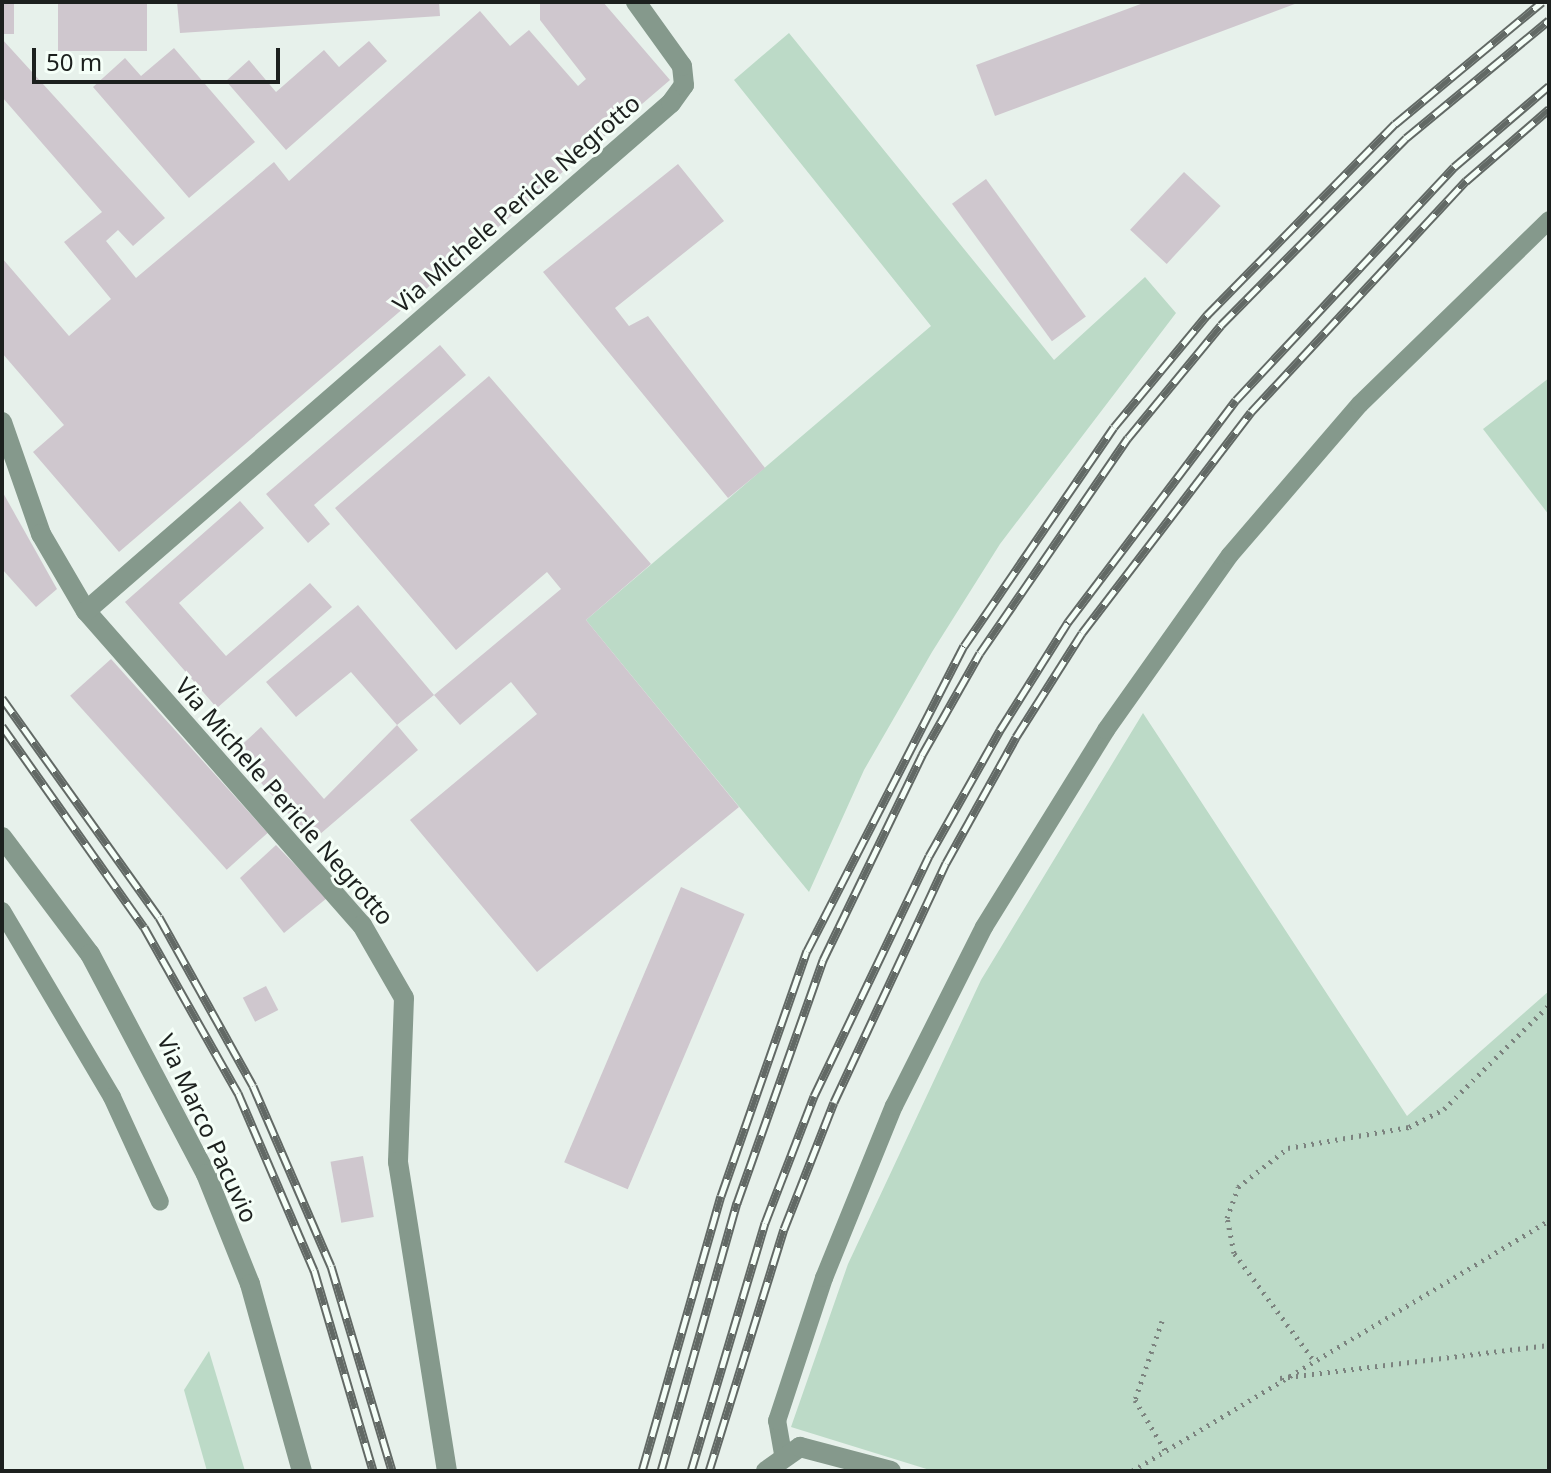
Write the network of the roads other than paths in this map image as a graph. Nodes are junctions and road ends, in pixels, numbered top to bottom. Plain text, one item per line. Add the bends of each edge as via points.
1 (636, 2) edge
2 (1549, 220) edge
3 (2, 422) edge
4 (86, 611) junction
5 (2, 837) edge
6 (2, 911) edge
7 (160, 1202) dead end
8 (783, 1454) junction
9 (302, 1471) edge
10 (447, 1471) edge
11 (766, 1471) edge
12 (891, 1471) edge

1 - 4 street, Via Michele Pericle Negrotto via 682,66 684,85 671,103
2 - 8 lane via 1360,404 1230,555 1090,756 984,927 894,1106 782,1407
3 - 4 street, Via Michele Pericle Negrotto via 41,534
4 - 10 street, Via Michele Pericle Negrotto via 362,925 404,998 398,1162
5 - 9 street, Via Marco Pacuvio via 90,954 206,1174 250,1284
6 - 7 lane via 112,1097
8 - 11 street
8 - 12 street via 817,1448

